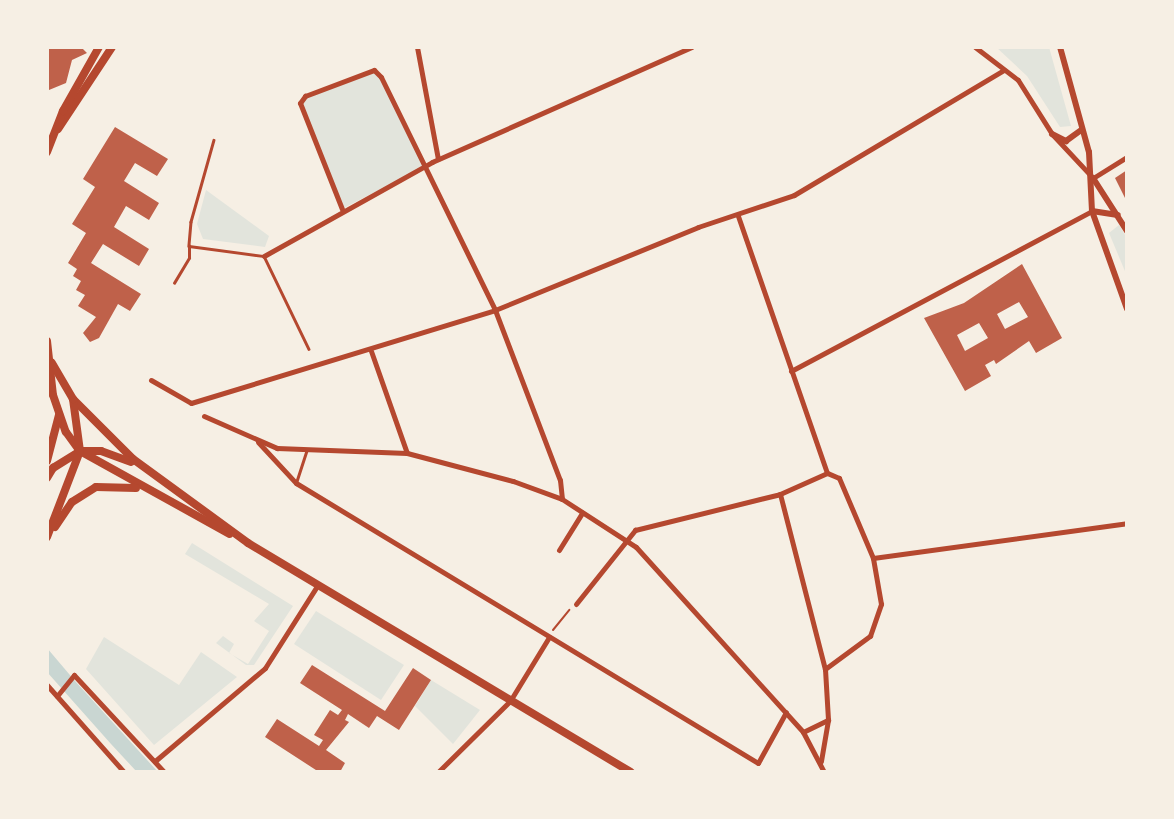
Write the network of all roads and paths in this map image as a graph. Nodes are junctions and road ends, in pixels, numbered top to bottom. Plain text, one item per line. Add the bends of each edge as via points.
1 (99, 47) edge
2 (112, 47) edge
3 (417, 47) edge
4 (692, 47) edge
5 (975, 47) edge
6 (1059, 47) edge
7 (1004, 70) junction
8 (1081, 130) junction
9 (50, 134) edge
10 (1052, 134) junction
11 (214, 140) dead end
12 (47, 152) edge
13 (1127, 157) edge
14 (438, 159) junction
15 (425, 166) junction
16 (1093, 178) junction
17 (342, 209) junction
18 (1093, 211) junction
19 (1118, 215) junction
20 (738, 216) junction
21 (1127, 231) edge
22 (189, 246) junction
23 (264, 256) junction
24 (174, 283) dead end
25 (1127, 309) edge
26 (495, 310) junction
27 (47, 341) edge
28 (309, 349) dead end
29 (371, 351) junction
30 (52, 363) junction
31 (791, 371) junction
32 (151, 380) dead end
33 (73, 399) junction
34 (59, 412) junction
35 (204, 416) dead end
36 (258, 442) junction
37 (80, 451) junction
38 (306, 452) junction
39 (407, 453) junction
40 (47, 461) edge
41 (146, 469) junction
42 (827, 473) junction
43 (47, 478) edge
44 (296, 484) junction
45 (146, 491) junction
46 (780, 494) junction
47 (562, 499) junction
48 (582, 513) junction
49 (1127, 523) edge
50 (47, 538) edge
51 (626, 539) junction
52 (248, 543) junction
53 (559, 550) dead end
54 (873, 558) junction
55 (317, 586) junction
56 (576, 604) joint
57 (549, 636) junction
58 (825, 668) junction
59 (47, 685) edge
60 (57, 696) junction
61 (510, 701) junction
62 (786, 712) junction
63 (828, 720) junction
64 (803, 732) junction
65 (155, 761) junction
66 (821, 761) junction
67 (124, 772) edge
68 (164, 772) edge
69 (439, 772) edge
70 (631, 772) edge
71 (824, 772) edge

1 - 9 main road
2 - 9 main road via 71,114
3 - 14 street
4 - 14 street
5 - 7 street
6 - 8 street
7 - 10 street via 1018,80
7 - 20 street via 794,195
8 - 10 street via 1066,141
8 - 16 street
9 - 12 main road
10 - 16 street
11 - 22 lane via 191,222
13 - 16 street
14 - 15 street
15 - 17 street
15 - 17 street via 377,71 305,96 300,107
15 - 26 street
16 - 18 street
16 - 19 street
17 - 23 street
18 - 19 street
18 - 25 street
18 - 31 street
19 - 21 street
20 - 26 street via 698,227
20 - 31 street
22 - 23 lane
22 - 24 lane via 189,258
23 - 28 lane
26 - 29 street
26 - 47 street via 560,480
27 - 30 main road
29 - 32 street via 191,403
29 - 39 street
30 - 33 main road
30 - 34 main road
31 - 42 street
33 - 37 main road
33 - 41 main road
34 - 37 main road
34 - 40 main road
35 - 36 street
36 - 38 street
36 - 44 street
37 - 41 main road via 101,451
37 - 43 main road
37 - 45 main road
37 - 50 main road
38 - 39 street
38 - 44 lane
39 - 47 street
41 - 52 main road
42 - 46 street
42 - 54 street via 839,478
44 - 57 street
45 - 50 main road via 119,485 96,487 72,502
45 - 52 main road
46 - 51 street via 635,530
46 - 58 street
47 - 48 street
48 - 51 street
48 - 53 street
49 - 54 street
51 - 56 street
51 - 62 street
52 - 55 main road
54 - 58 street via 881,604 878,621 870,636
55 - 61 main road
55 - 65 street via 276,654 254,678
56 - 57 path
57 - 61 street
57 - 62 street via 758,763
58 - 63 street
59 - 60 street
60 - 65 street via 74,675
60 - 67 street
61 - 69 street
61 - 70 main road
62 - 64 street
63 - 64 street
63 - 66 street
64 - 66 street
65 - 68 street
66 - 71 street

